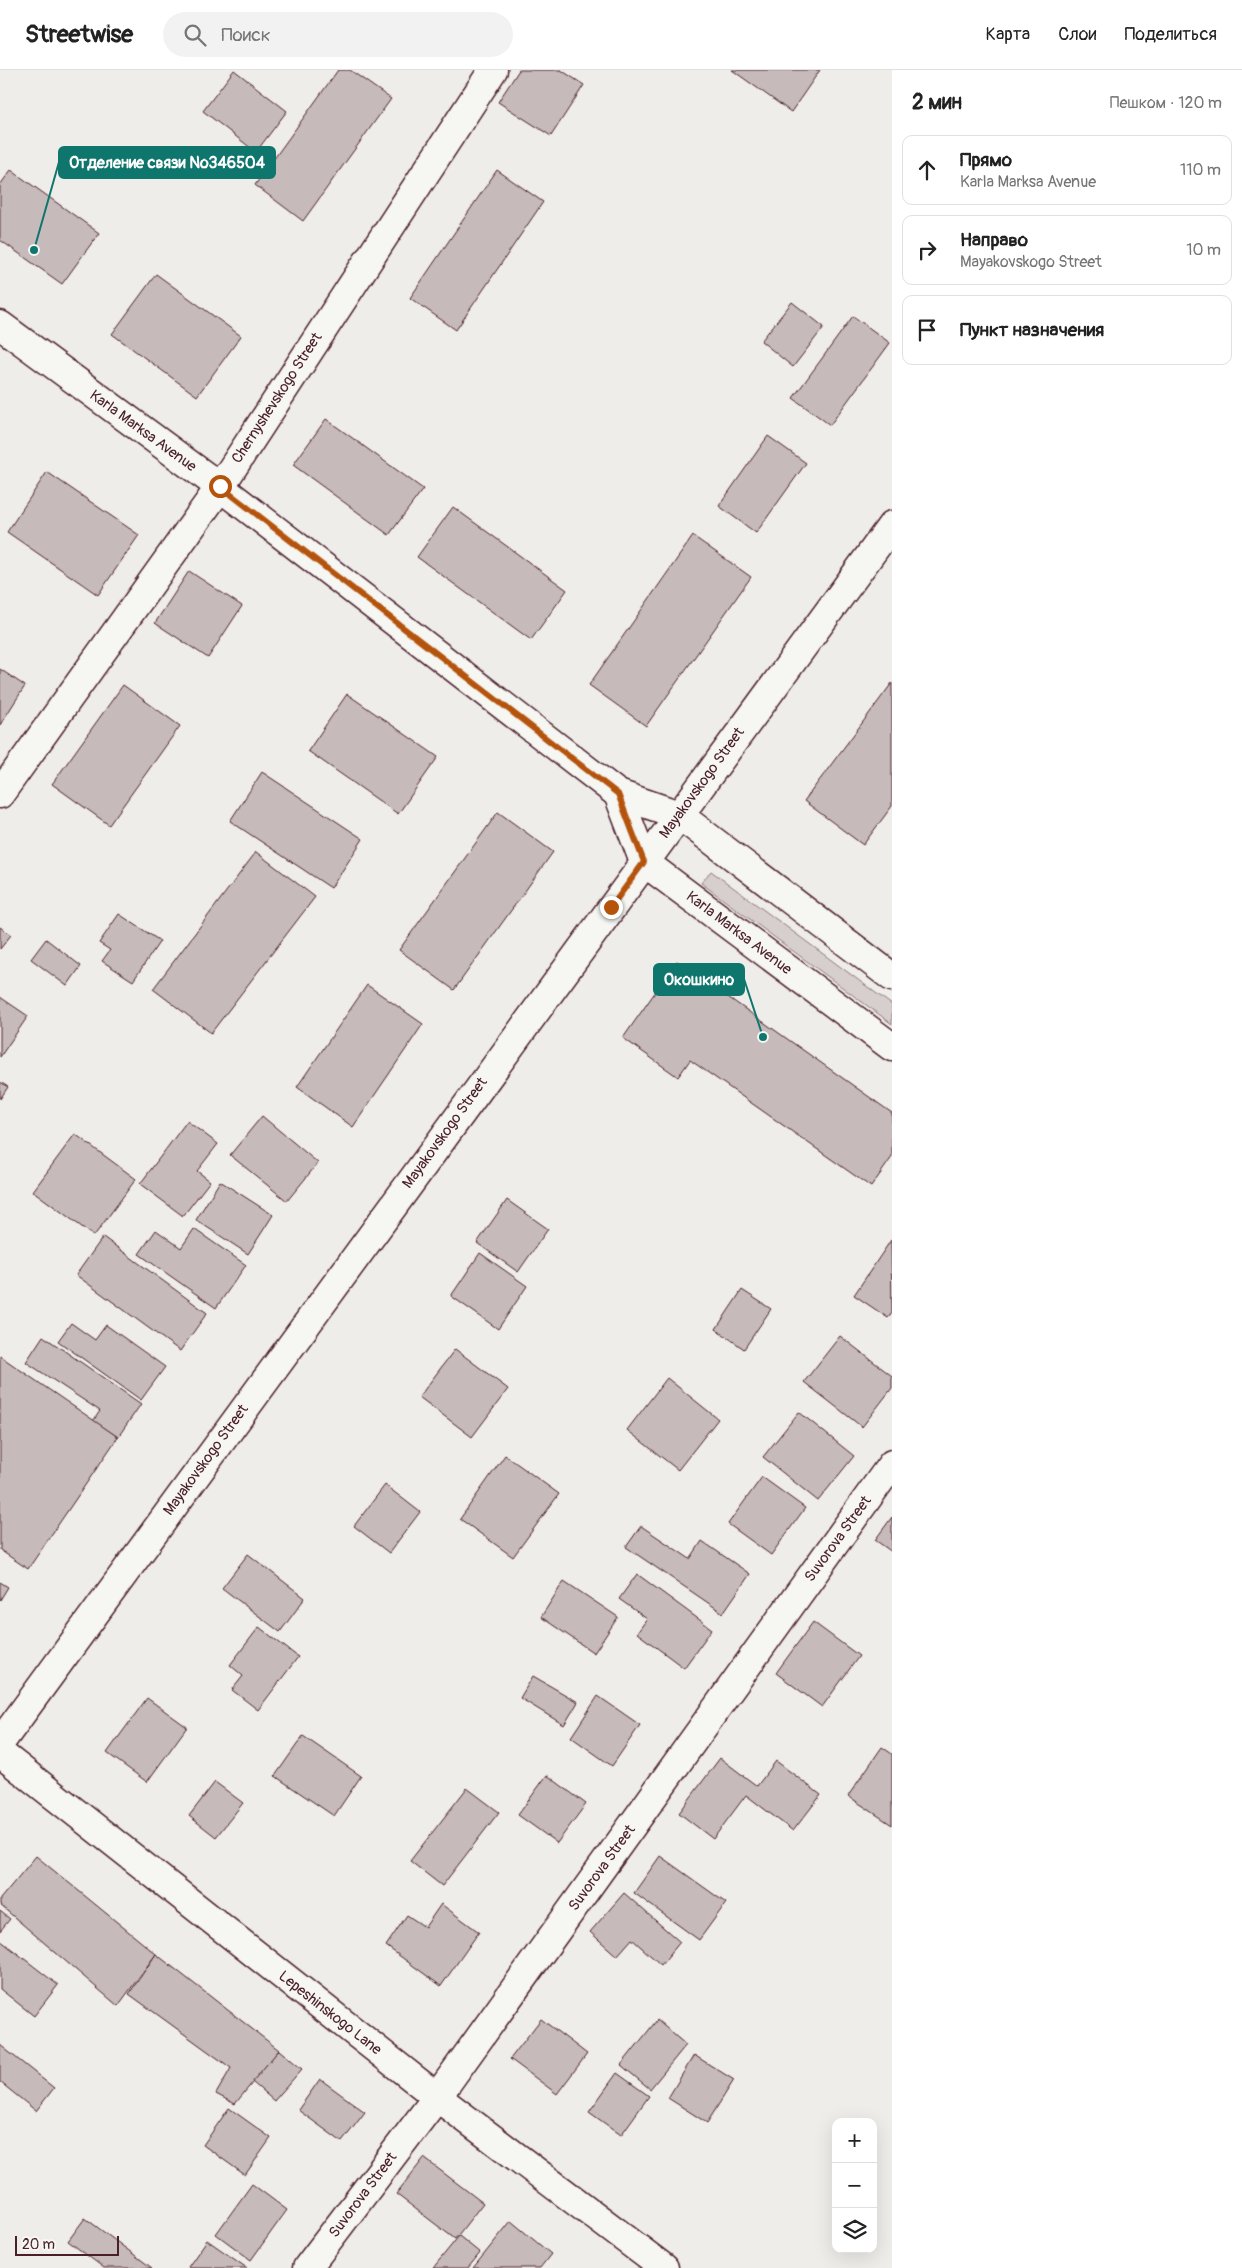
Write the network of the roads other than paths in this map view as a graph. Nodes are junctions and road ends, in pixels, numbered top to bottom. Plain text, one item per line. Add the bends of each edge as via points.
1 (493, 70) edge
2 (0, 325) edge
3 (220, 486) junction
4 (892, 526) edge
5 (0, 794) edge
6 (618, 794) junction
7 (679, 815) junction
8 (644, 862) junction
9 (892, 977) edge
10 (892, 1047) edge
11 (892, 1464) edge
12 (0, 1743) edge
13 (0, 1753) edge
14 (436, 2097) junction
15 (307, 2268) edge
16 (664, 2268) edge

1 - 3 street, Chernyshevskogo Street
2 - 3 street, Karla Marksa Avenue
3 - 5 street, Chernyshevskogo Street
3 - 6 street, Karla Marksa Avenue
4 - 7 street, Mayakovskogo Street
6 - 7 street, Karla Marksa Avenue
6 - 8 street
7 - 8 street, Mayakovskogo Street
7 - 9 street, Karla Marksa Avenue
8 - 10 street, Karla Marksa Avenue
8 - 12 street, Mayakovskogo Street
11 - 14 street, Suvorova Street
13 - 14 street, Lepeshinskogo Lane
14 - 15 street, Suvorova Street
14 - 16 street, Lepeshinskogo Lane

